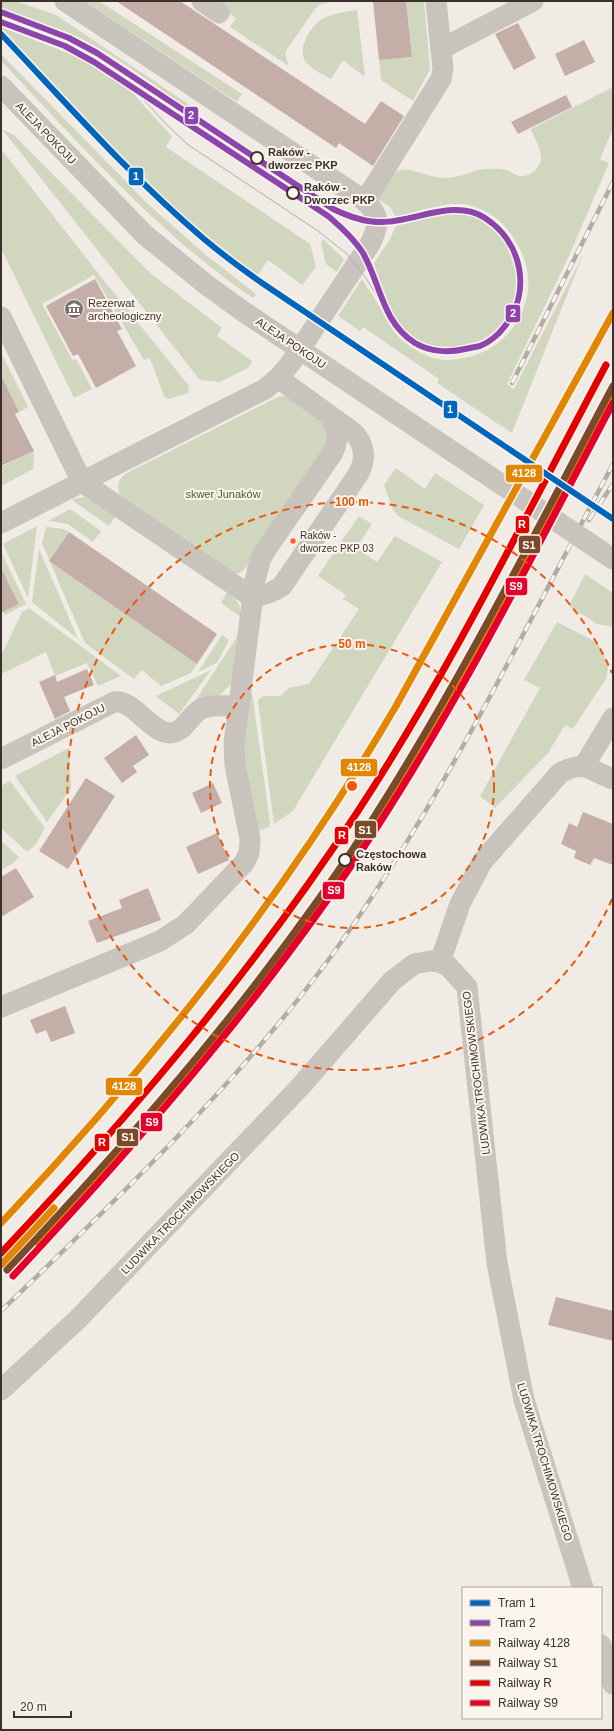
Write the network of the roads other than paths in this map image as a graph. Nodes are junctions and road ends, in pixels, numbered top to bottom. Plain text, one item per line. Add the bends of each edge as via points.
1 (65, 1) edge
2 (202, 1) edge
3 (436, 1) edge
4 (533, 1) edge
5 (219, 13) dead end
6 (441, 49) junction
7 (1, 86) edge
8 (365, 201) junction
9 (1, 317) edge
10 (278, 378) junction
11 (330, 416) junction
12 (82, 482) junction
13 (1, 523) edge
14 (613, 559) edge
15 (252, 597) junction
16 (237, 706) junction
17 (613, 718) edge
18 (1, 760) edge
19 (584, 766) junction
20 (612, 777) edge
21 (440, 962) junction
22 (1, 1007) edge
23 (1, 1390) edge
24 (583, 1587) edge
25 (602, 1648) edge
26 (613, 1684) edge

1 - 8 street
2 - 5 street
3 - 6 street
4 - 6 street
6 - 8 street via 442,79
7 - 14 street, ALEJA POKOJU, bridge via 145,235 208,286
8 - 10 street via 377,215 375,234 290,364
9 - 12 street
10 - 11 street
10 - 12 street via 264,389
11 - 15 street via 336,425 337,446 261,558
11 - 15 street via 360,440 364,453 363,465 282,586 263,596
12 - 13 street
12 - 15 street
15 - 16 street
16 - 18 street, ALEJA POKOJU via 201,709 184,727 177,732 168,733 160,730 124,702 114,702
16 - 22 street via 235,766 250,839 244,863 186,924 160,941
17 - 19 street
19 - 20 street
19 - 21 street via 572,767 560,773 482,862 460,904
21 - 23 street, LUDWIKA TROCHIMOWSKIEGO via 414,964 392,981 295,1092 78,1319
21 - 24 street, LUDWIKA TROCHIMOWSKIEGO via 448,966 467,988 499,1270 524,1400
25 - 26 street

